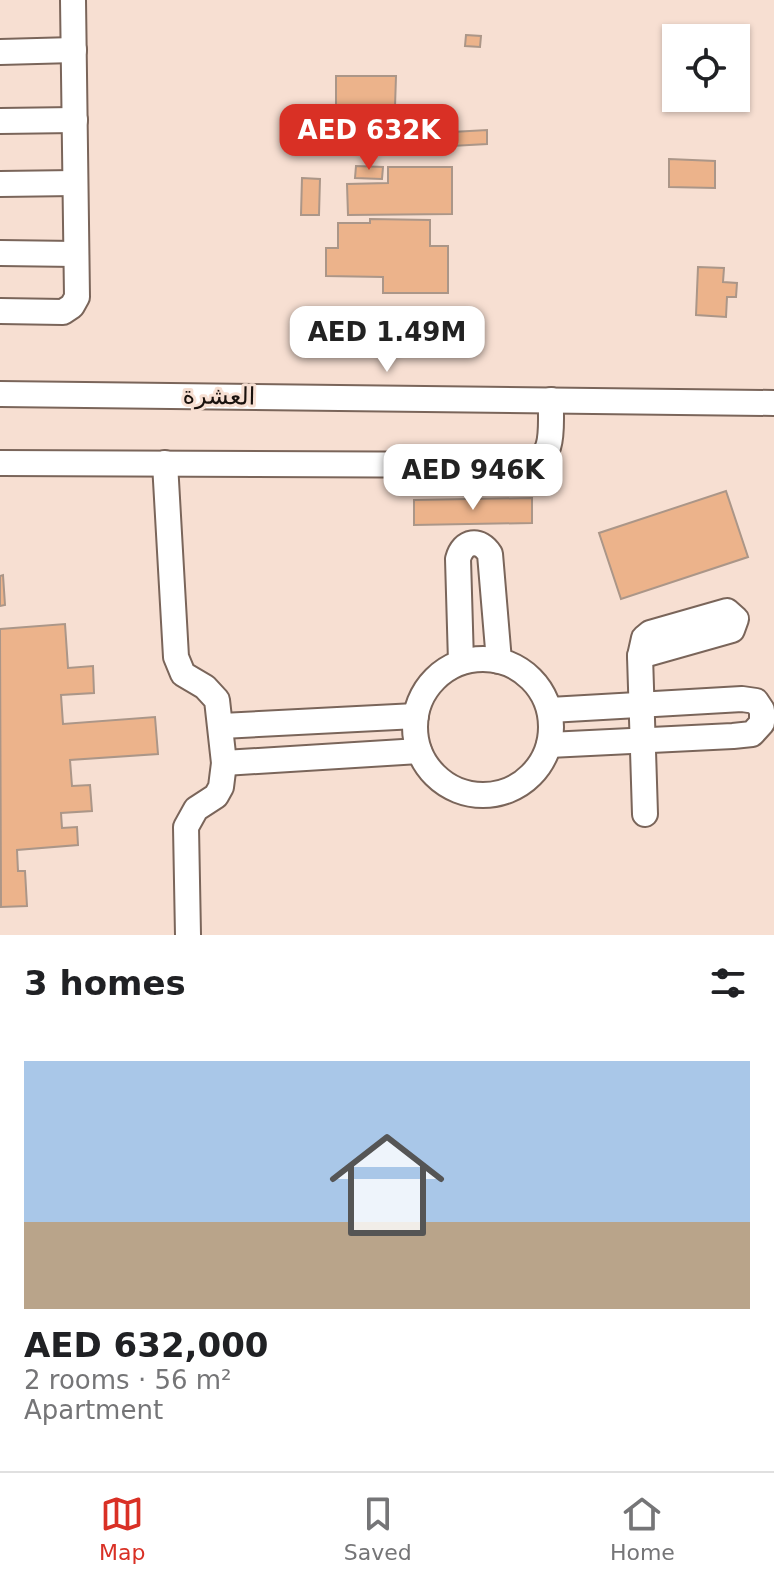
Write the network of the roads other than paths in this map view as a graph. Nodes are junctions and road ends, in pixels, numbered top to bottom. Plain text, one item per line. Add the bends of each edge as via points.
1 (73, 0) edge
2 (74, 50) junction
3 (0, 52) edge
4 (75, 120) junction
5 (0, 121) edge
6 (75, 183) junction
7 (0, 184) edge
8 (0, 253) edge
9 (76, 254) junction
10 (0, 311) edge
11 (0, 394) edge
12 (551, 400) junction
13 (774, 403) edge
14 (0, 463) edge
15 (165, 463) junction
16 (640, 656) dead end
17 (499, 661) junction
18 (461, 662) junction
19 (641, 705) junction
20 (550, 710) junction
21 (416, 716) junction
22 (315, 721) junction
23 (222, 726) junction
24 (642, 741) junction
25 (549, 745) junction
26 (419, 751) junction
27 (317, 757) junction
28 (224, 763) junction
29 (645, 814) dead end
30 (188, 935) edge

1 - 2 street
2 - 3 street
2 - 4 street
4 - 5 street
4 - 6 street
6 - 7 street
6 - 9 street
8 - 9 street
9 - 10 street via 77,297 68,310
11 - 12 street, العشرة
12 - 13 street, العشرة
12 - 15 street via 548,449 537,464
14 - 15 street
15 - 23 street via 176,657 183,674 217,700
16 - 19 street
17 - 18 street
17 - 18 street via 490,554 477,543 468,544 458,559
17 - 20 street via 531,678
18 - 21 street via 431,683
19 - 20 street
19 - 24 street
19 - 24 street via 742,699 756,701 762,710 762,723 752,734
20 - 25 street
21 - 22 street
21 - 26 street
22 - 23 street
22 - 27 street
23 - 28 street
24 - 25 street
24 - 29 street
25 - 26 street via 541,765 526,780 486,795 445,784
26 - 27 street
27 - 28 street
28 - 30 street via 216,796 196,809 186,827

